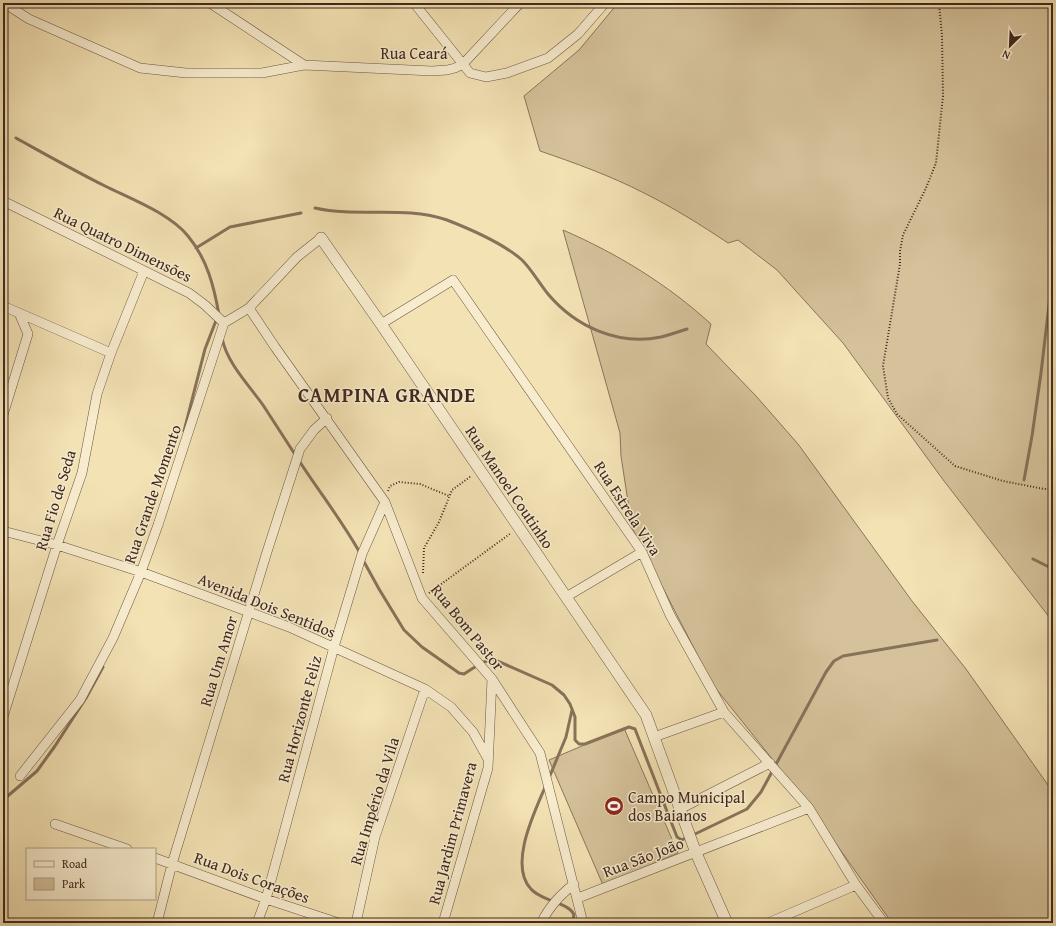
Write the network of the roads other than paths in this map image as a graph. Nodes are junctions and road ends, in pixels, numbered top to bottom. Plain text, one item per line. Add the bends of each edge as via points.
1 (4, 3) edge
2 (210, 3) edge
3 (414, 3) edge
4 (520, 3) edge
5 (605, 3) edge
6 (463, 64) junction
7 (304, 65) junction
8 (3, 201) edge
9 (321, 238) joint
10 (144, 271) junction
11 (3, 306) edge
12 (249, 308) junction
13 (19, 313) junction
14 (224, 322) junction
15 (381, 324) junction
16 (111, 353) junction
17 (3, 415) edge
18 (327, 418) junction
19 (384, 502) junction
20 (3, 531) edge
21 (57, 545) junction
22 (642, 552) junction
23 (141, 572) junction
24 (566, 597) junction
25 (249, 612) junction
26 (334, 647) junction
27 (492, 679) junction
28 (425, 689) junction
29 (724, 712) junction
30 (3, 717) edge
31 (654, 737) junction
32 (488, 759) junction
33 (770, 763) junction
34 (20, 776) dead end
35 (809, 808) junction
36 (680, 809) junction
37 (55, 824) dead end
38 (124, 848) edge
39 (696, 853) junction
40 (156, 858) edge
41 (172, 864) junction
42 (574, 884) junction
43 (856, 885) junction
44 (578, 898) junction
45 (266, 900) junction
46 (157, 923) edge
47 (257, 923) edge
48 (339, 923) edge
49 (356, 923) edge
50 (443, 923) edge
51 (541, 923) edge
52 (583, 923) edge
53 (727, 923) edge
54 (768, 923) edge
55 (884, 923) edge

1 - 7 street, Rua Ceará via 29,19 140,68 186,73 262,73
2 - 7 street
3 - 6 street
4 - 6 street, Rua Ceará
5 - 6 street via 578,34 548,58 508,73 486,77 470,73
6 - 7 street, Rua Ceará via 451,69 432,71
8 - 10 street, Rua Quatro Dimensões
9 - 12 street via 297,257
9 - 15 street, Rua Manoel Coutinho
10 - 14 street, Rua Quatro Dimensões via 189,293
10 - 16 street, Rua Fio de Seda
11 - 13 street
12 - 14 street
12 - 18 street, Rua Bom Pastor
13 - 16 street
13 - 17 street via 28,334
14 - 23 street, Rua Grande Momento
15 - 22 street, Rua Estrela Viva via 453,280
15 - 24 street, Rua Manoel Coutinho
16 - 21 street, Rua Fio de Seda via 97,394 82,473
18 - 19 street, Rua Bom Pastor
18 - 25 street, Rua Um Amor via 300,449
19 - 26 street, Rua Horizonte Feliz via 362,554
19 - 27 street, Rua Bom Pastor via 422,598
20 - 21 street, Avenida Dois Sentidos
21 - 23 street, Avenida Dois Sentidos
21 - 30 street, Rua Fio de Seda
22 - 24 street
22 - 29 street, Rua Estrela Viva via 670,615
23 - 25 street, Avenida Dois Sentidos
23 - 34 street, Rua Grande Momento via 113,638 80,700
24 - 31 street, Rua Manoel Coutinho via 646,715
25 - 26 street, Avenida Dois Sentidos
25 - 41 street, Rua Um Amor
26 - 28 street, Avenida Dois Sentidos
26 - 45 street, Rua Horizonte Feliz
27 - 32 street, Rua Jardim Primavera
27 - 42 street, Rua Bom Pastor via 540,753
28 - 32 street, Avenida Dois Sentidos via 451,707 473,732
28 - 49 street, Rua Império da Vila via 375,837
29 - 31 street
29 - 33 street, Rua Estrela Viva
31 - 36 street, Rua Manoel Coutinho
32 - 50 street, Rua Jardim Primavera via 488,768
33 - 35 street, Rua Estrela Viva
33 - 36 street
35 - 39 street, Rua São João
35 - 43 street, Rua Estrela Viva
36 - 39 street, Rua Manoel Coutinho
37 - 38 street
39 - 44 street, Rua São João
39 - 53 street, Rua Manoel Coutinho
40 - 41 street, Rua Dois Corações
41 - 45 street, Rua Dois Corações
41 - 46 street, Rua Um Amor
42 - 44 street, Rua Bom Pastor
42 - 51 street via 560,895
43 - 54 street
43 - 55 street, Rua Estrela Viva
44 - 52 street, Rua Bom Pastor
45 - 47 street, Rua Horizonte Feliz
45 - 48 street, Rua Dois Corações

